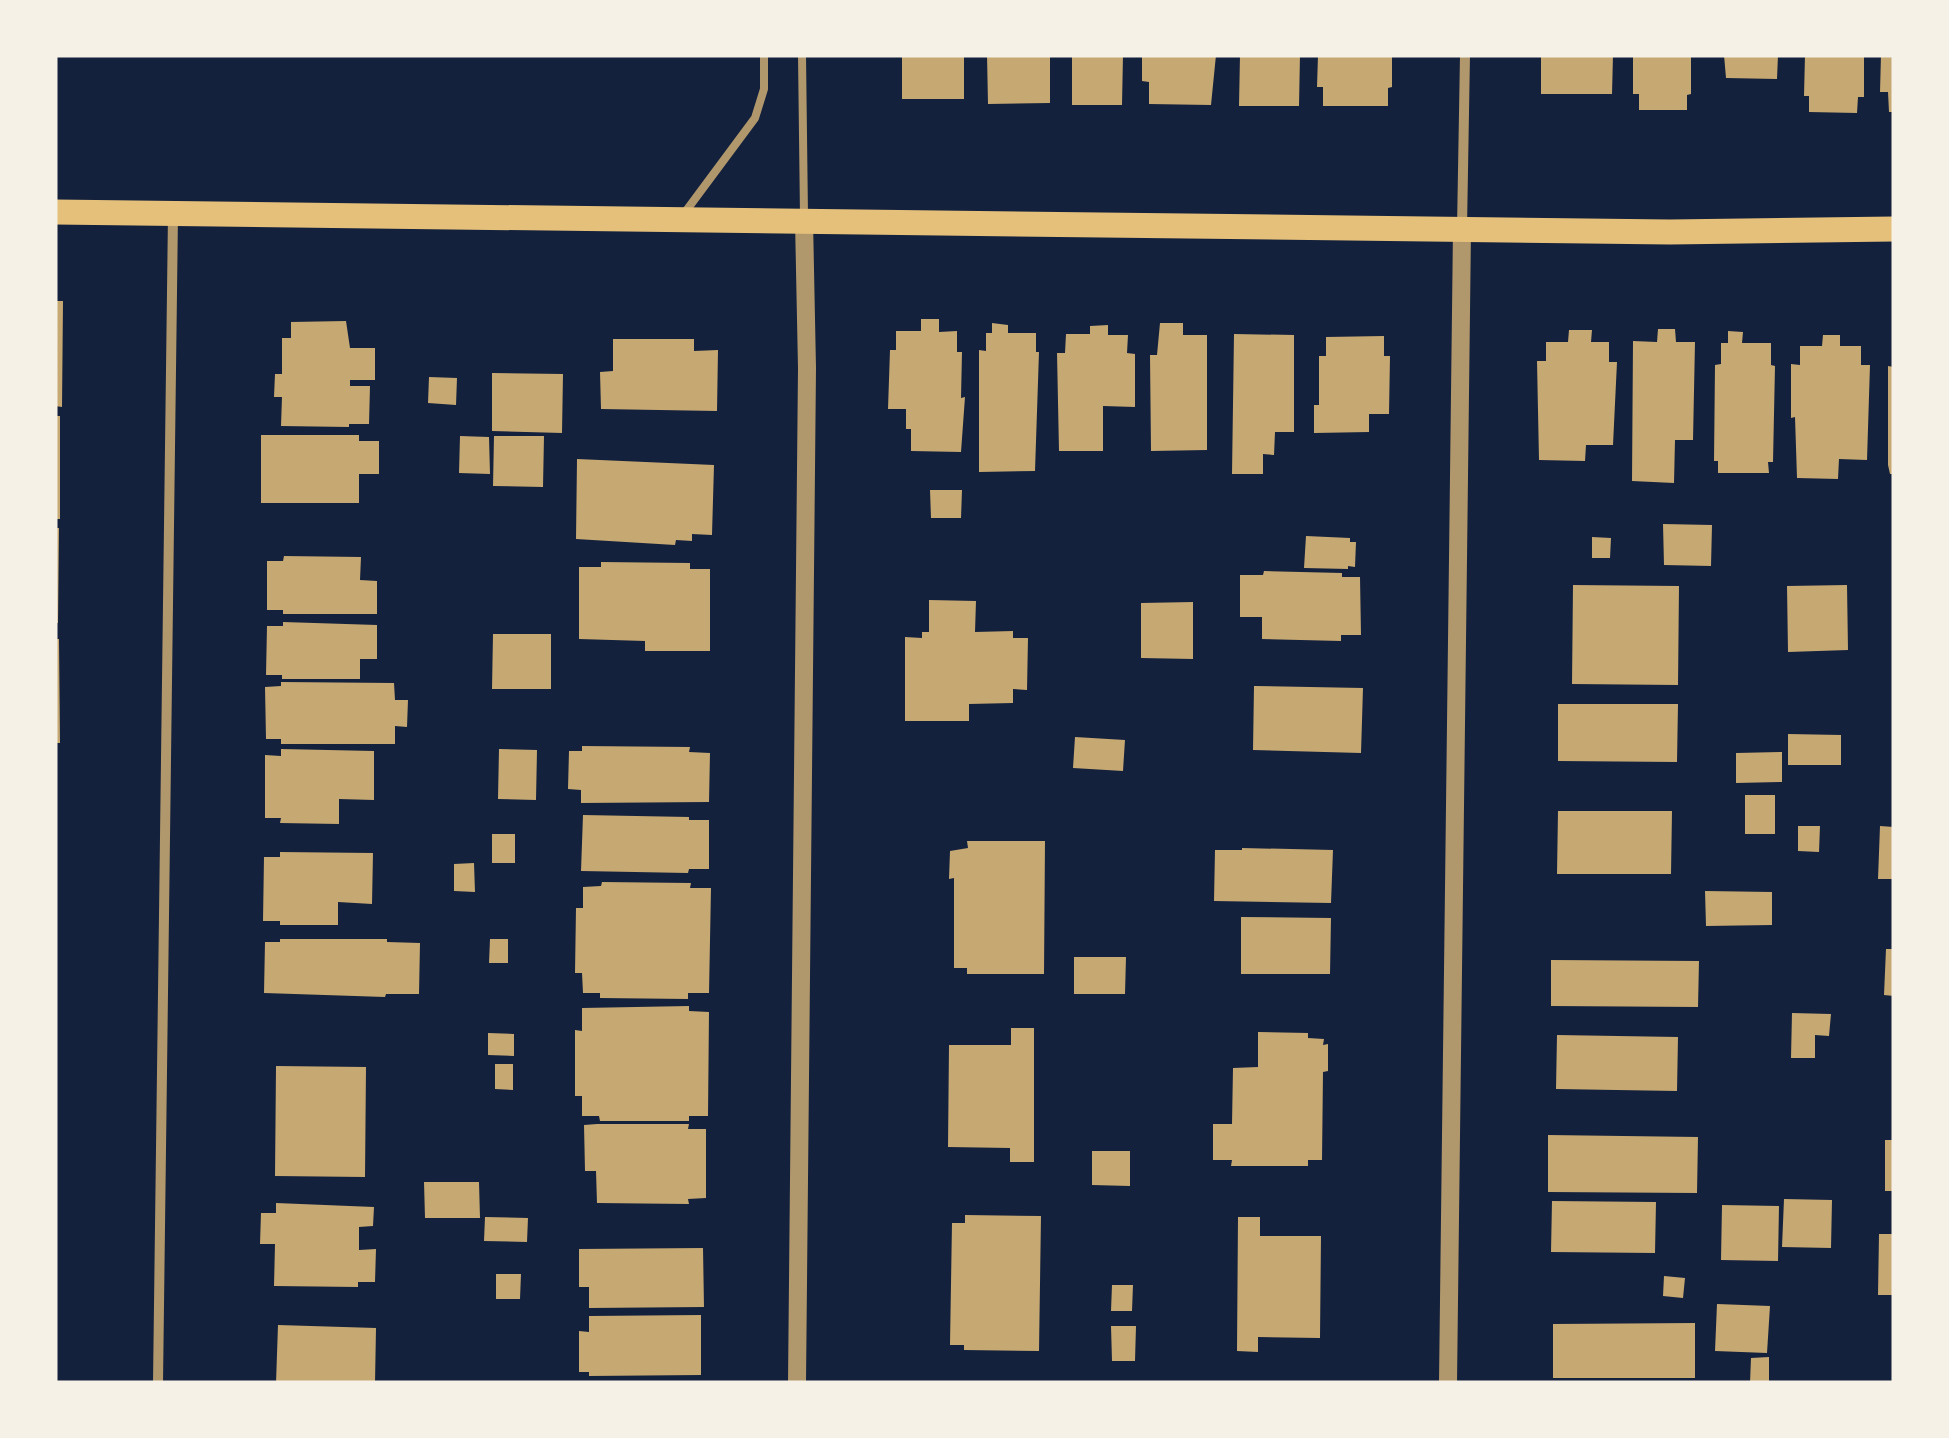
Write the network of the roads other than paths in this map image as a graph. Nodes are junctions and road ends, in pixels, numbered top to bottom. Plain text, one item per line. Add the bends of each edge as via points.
1 (764, 55) edge
2 (802, 55) edge
3 (1465, 55) edge
4 (55, 212) edge
5 (172, 213) junction
6 (680, 219) junction
7 (804, 220) junction
8 (1894, 228) edge
9 (1462, 229) junction
10 (158, 1383) edge
11 (797, 1383) edge
12 (1448, 1383) edge

1 - 6 lane via 756,118
2 - 7 lane
3 - 9 street
4 - 5 main road
5 - 6 main road
5 - 10 street
6 - 7 main road
7 - 9 main road
7 - 11 street
8 - 9 main road
9 - 12 street

